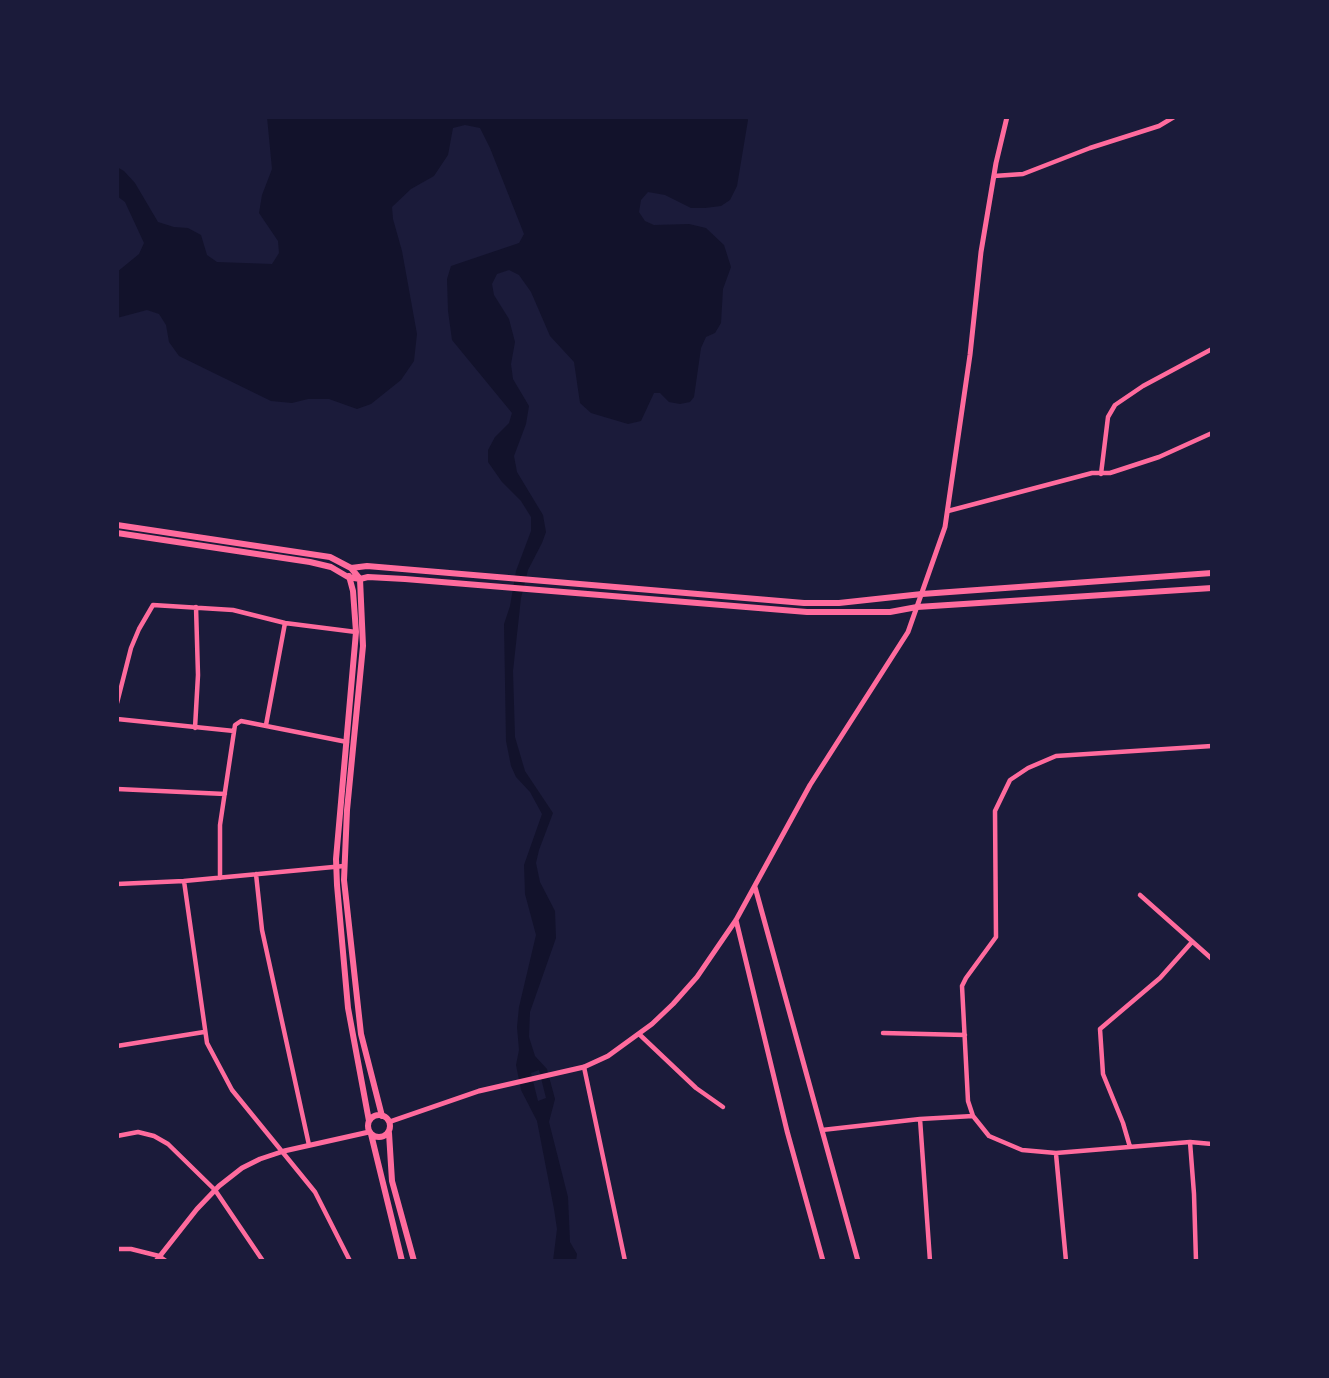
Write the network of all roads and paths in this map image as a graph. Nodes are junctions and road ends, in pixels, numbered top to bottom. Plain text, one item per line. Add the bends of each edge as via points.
1 (1007, 117) edge
2 (1174, 117) edge
3 (994, 176) junction
4 (1212, 349) edge
5 (1212, 433) edge
6 (1101, 474) junction
7 (948, 511) junction
8 (117, 525) edge
9 (117, 533) edge
10 (351, 568) junction
11 (1212, 573) edge
12 (348, 577) junction
13 (360, 579) junction
14 (1212, 588) edge
15 (922, 594) junction
16 (196, 607) junction
17 (917, 607) junction
18 (285, 623) junction
19 (360, 633) junction
20 (117, 703) edge
21 (117, 719) edge
22 (266, 725) junction
23 (195, 728) junction
24 (234, 731) junction
25 (350, 742) junction
26 (1212, 746) edge
27 (117, 789) edge
28 (225, 794) junction
29 (340, 865) junction
30 (256, 874) junction
31 (220, 878) junction
32 (184, 881) junction
33 (117, 884) edge
34 (755, 887) junction
35 (1140, 895) dead end
36 (736, 920) junction
37 (1192, 942) junction
38 (1212, 959) edge
39 (204, 1032) junction
40 (883, 1033) dead end
41 (639, 1034) junction
42 (965, 1035) junction
43 (117, 1046) edge
44 (584, 1067) junction
45 (723, 1107) dead end
46 (382, 1115) junction
47 (972, 1116) junction
48 (920, 1119) junction
49 (369, 1121) junction
50 (390, 1122) junction
51 (822, 1130) junction
52 (370, 1133) junction
53 (389, 1133) junction
54 (117, 1136) edge
55 (1190, 1142) junction
56 (1212, 1144) edge
57 (309, 1145) junction
58 (1130, 1147) junction
59 (284, 1151) junction
60 (1056, 1153) junction
61 (215, 1189) junction
62 (117, 1250) edge
63 (157, 1258) edge
64 (166, 1261) edge
65 (263, 1261) edge
66 (350, 1261) edge
67 (402, 1261) edge
68 (414, 1261) edge
69 (625, 1261) edge
70 (823, 1261) edge
71 (858, 1261) edge
72 (930, 1261) edge
73 (1066, 1261) edge
74 (1196, 1261) edge

1 - 3 street
2 - 3 street via 1023,174
3 - 7 street
4 - 6 street via 1115,405 1108,417
5 - 6 street via 1158,457
6 - 7 street
7 - 15 street
8 - 10 main road via 330,557
9 - 12 main road via 310,562
10 - 12 main road
10 - 13 main road
10 - 15 main road via 804,603
11 - 15 main road
12 - 13 main road
12 - 19 main road
13 - 17 main road via 807,612 890,612
13 - 19 main road
14 - 17 main road
15 - 17 street
16 - 18 street via 233,610
16 - 20 street via 151,607 131,648
16 - 23 street
17 - 34 street via 908,632 810,785
18 - 19 street
18 - 22 street
19 - 25 main road
21 - 23 street
22 - 24 street via 241,721
22 - 25 street
23 - 24 street
24 - 28 street
25 - 29 main road
26 - 42 street via 1056,756 1010,780 995,811 996,937 962,986
27 - 28 street
28 - 31 street
29 - 30 street
29 - 46 main road via 360,1034
29 - 49 main road via 348,1008
30 - 31 street
30 - 57 street via 262,930
31 - 32 street
32 - 33 street
32 - 39 street
34 - 36 street
34 - 51 street
35 - 37 street
36 - 41 street via 697,977
36 - 70 street
37 - 38 street
37 - 58 street via 1160,978 1100,1029 1103,1074
39 - 43 street
39 - 59 street via 228,1083
40 - 42 street
41 - 44 street
41 - 45 street
42 - 47 street
44 - 50 street via 479,1091
44 - 69 street
46 - 49 main road
46 - 50 main road
47 - 48 street
47 - 60 street via 1004,1144
48 - 51 street
48 - 72 street
49 - 52 main road
50 - 53 main road
51 - 71 street
52 - 53 main road via 379,1138
52 - 57 street
52 - 67 main road
53 - 68 main road via 392,1181
54 - 61 street via 138,1132 154,1136
55 - 56 street
55 - 58 street
55 - 74 street
57 - 59 street
58 - 60 street
59 - 61 street via 260,1158
59 - 66 street via 315,1192
60 - 73 street
61 - 63 street
61 - 65 street
62 - 63 street via 131,1249
63 - 64 street

